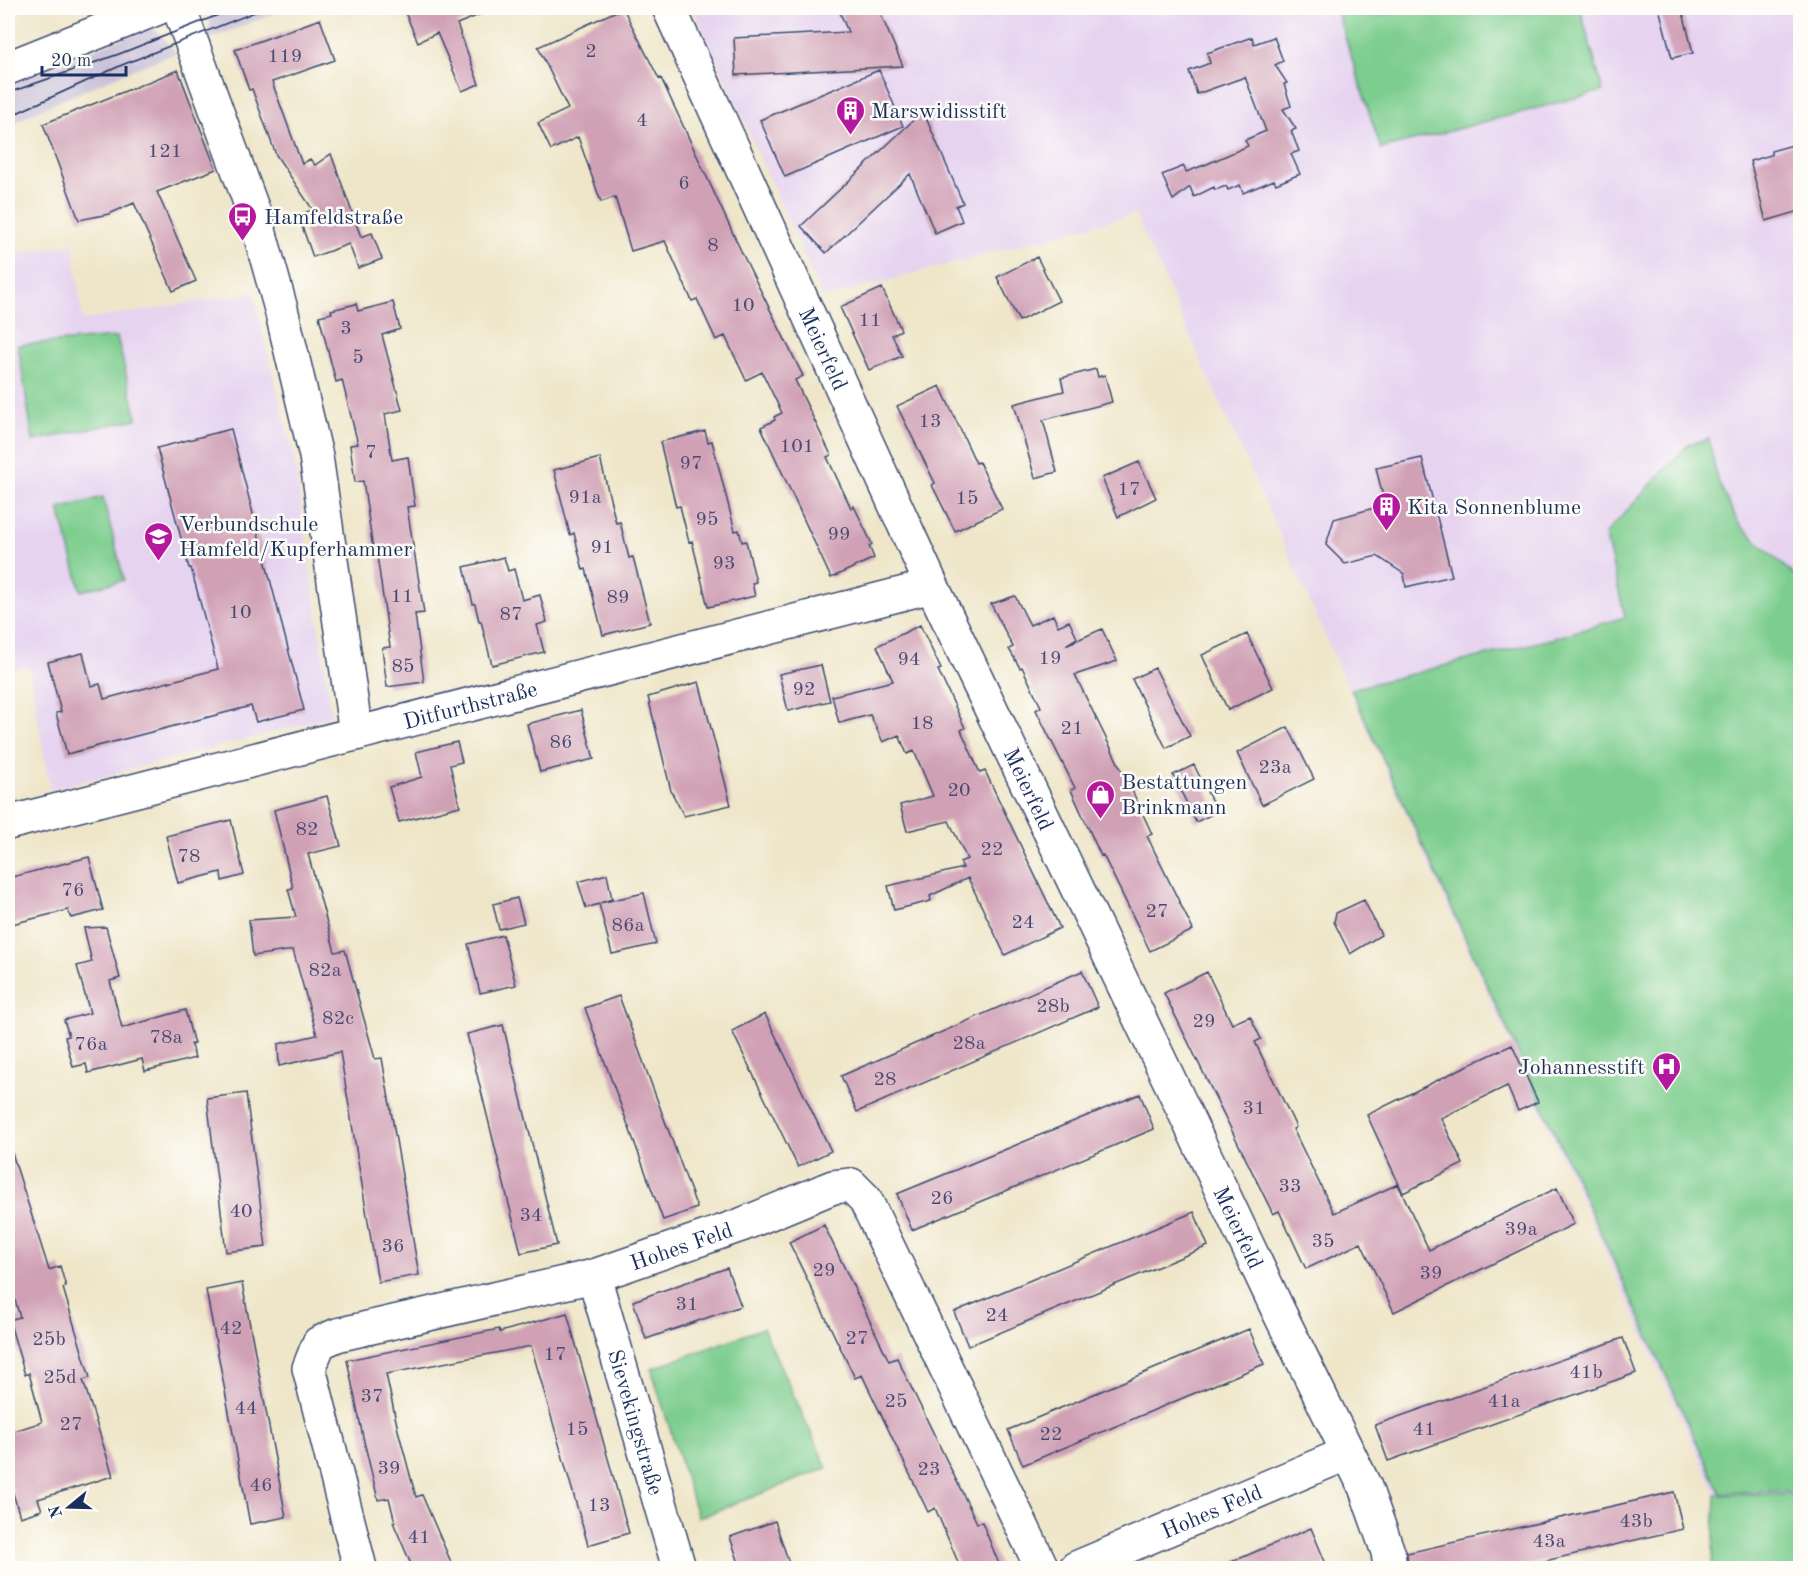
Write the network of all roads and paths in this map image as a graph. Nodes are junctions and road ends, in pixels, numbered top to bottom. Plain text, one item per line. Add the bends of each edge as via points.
1 (158, 8) edge
2 (179, 8) edge
3 (669, 8) edge
4 (8, 68) edge
5 (932, 586) junction
6 (356, 734) junction
7 (8, 823) edge
8 (594, 1276) junction
9 (1348, 1453) junction
10 (360, 1569) edge
11 (679, 1569) edge
12 (1042, 1569) edge
13 (1076, 1569) edge
14 (1390, 1569) edge

1 - 4 street
2 - 6 street via 255,216 282,309 316,456
3 - 5 street, Meierfeld
5 - 6 street, Ditfurthstraße
5 - 9 street, Meierfeld
6 - 7 street, Ditfurthstraße
8 - 10 street, Hohes Feld via 337,1335 319,1343 309,1368
8 - 11 street, Sievekingstraße
8 - 12 street, Hohes Feld via 741,1225 833,1187 851,1185 865,1199
9 - 13 street, Hohes Feld
9 - 14 street, Meierfeld via 1365,1487 1388,1552

